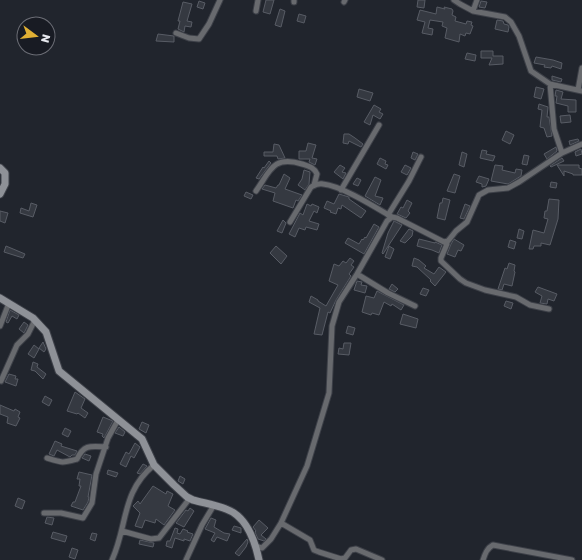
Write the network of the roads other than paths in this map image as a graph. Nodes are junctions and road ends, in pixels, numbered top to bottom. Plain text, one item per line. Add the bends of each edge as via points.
1 (220, 0) edge
2 (258, 0) edge
3 (454, 0) edge
4 (477, 0) edge
5 (473, 10) junction
6 (256, 11) dead end
7 (176, 32) dead end
8 (582, 68) edge
9 (550, 84) junction
10 (580, 91) edge
11 (379, 125) dead end
12 (582, 144) edge
13 (562, 153) junction
14 (421, 157) dead end
15 (0, 168) edge
16 (314, 185) junction
17 (341, 190) junction
18 (256, 191) dead end
19 (0, 194) edge
20 (390, 216) junction
21 (290, 222) dead end
22 (444, 242) junction
23 (357, 274) junction
24 (0, 298) edge
25 (8, 303) junction
26 (415, 306) dead end
27 (549, 309) dead end
28 (34, 320) junction
29 (0, 326) edge
30 (1, 381) dead end
31 (118, 420) junction
32 (106, 447) junction
33 (47, 458) dead end
34 (154, 465) junction
35 (190, 498) junction
36 (214, 505) junction
37 (44, 513) dead end
38 (280, 523) junction
39 (122, 531) junction
40 (256, 546) junction
41 (112, 560) edge
42 (186, 560) edge
43 (259, 560) edge
44 (382, 560) edge
45 (483, 560) edge
46 (572, 560) edge

1 - 7 street via 199,39
2 - 6 street
3 - 5 street
4 - 5 street
5 - 9 street via 505,18 511,22 519,36 531,71
8 - 10 street
9 - 10 street
9 - 13 street via 554,129
11 - 17 street
12 - 13 street
13 - 22 street via 520,182 508,188 488,190 479,195 466,222
14 - 20 street
15 - 19 street via 6,178
16 - 17 street via 323,184
16 - 18 street via 317,174 313,168 282,161 275,165
16 - 21 street
17 - 20 street
20 - 22 street
20 - 23 street
22 - 27 street via 447,244 441,261 460,279 485,290 516,297
23 - 26 street
23 - 38 street via 339,302 332,326 329,393 307,466
24 - 25 street
25 - 28 street
25 - 29 street
28 - 30 street via 28,334 17,344
28 - 31 street via 46,332 59,371
31 - 32 street
31 - 34 street via 142,439
32 - 33 street via 93,446 82,450 77,459 68,463
32 - 37 street via 96,474 92,503 82,518 61,512
34 - 35 street
34 - 39 street via 144,473 133,489
35 - 36 street
35 - 39 street via 159,538 151,539
36 - 40 street via 228,509 242,520
36 - 42 street
38 - 40 street via 271,539 262,548
38 - 44 street via 310,540 314,550 318,552 341,559 356,549
39 - 41 street
40 - 43 street
45 - 46 street via 486,551 493,545

